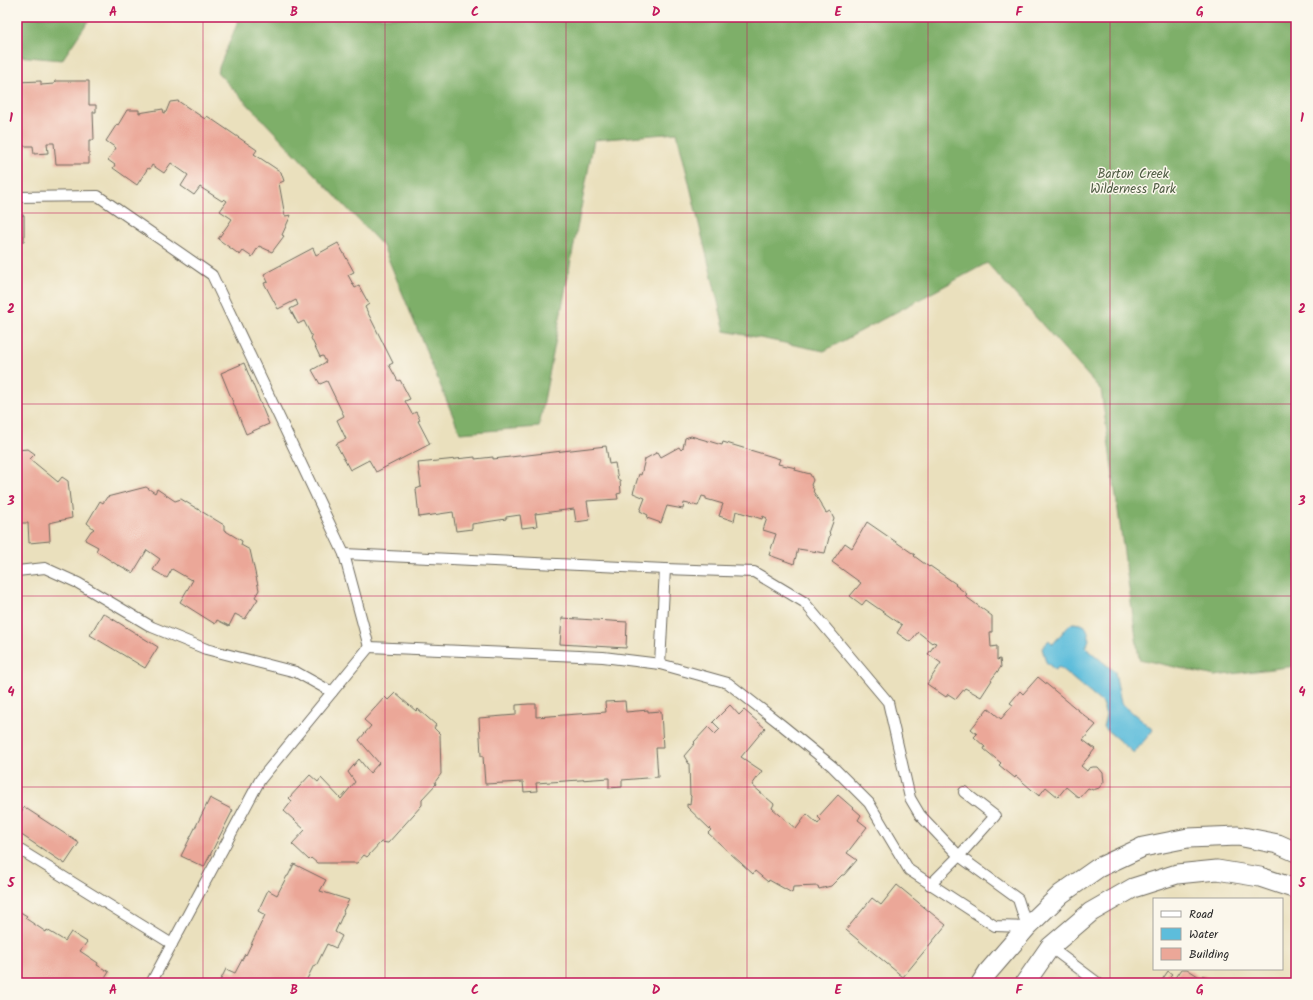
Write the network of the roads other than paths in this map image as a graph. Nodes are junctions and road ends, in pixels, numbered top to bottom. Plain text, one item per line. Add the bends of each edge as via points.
1 (17, 197) edge
2 (344, 554) junction
3 (665, 569) junction
4 (17, 571) edge
5 (369, 647) junction
6 (660, 664) junction
7 (332, 692) junction
8 (964, 792) dead end
9 (17, 848) edge
10 (1296, 852) edge
11 (959, 856) junction
12 (930, 885) junction
13 (1296, 889) edge
14 (1027, 927) junction
15 (172, 944) junction
16 (1050, 947) junction
17 (152, 983) edge
18 (981, 983) edge
19 (1024, 983) edge
20 (1098, 983) edge

1 - 2 lane via 98,196 212,275
2 - 3 lane
2 - 5 lane
3 - 6 lane
3 - 11 lane via 754,572 804,602 888,702 910,798 920,815
4 - 7 lane via 45,568 78,583 152,628 206,649 296,672
5 - 6 lane via 603,657
5 - 7 lane
6 - 12 lane via 728,683 832,766 869,803 909,870
7 - 15 lane via 260,780
8 - 11 lane via 995,816
9 - 15 lane
10 - 14 street via 1278,844 1238,836 1188,838 1143,847 1098,868 1061,894
11 - 12 lane
11 - 14 lane via 1018,899
12 - 14 lane via 995,926
13 - 16 street via 1260,877 1217,870 1177,874 1127,891 1091,912
14 - 16 street
14 - 18 street
15 - 17 lane
16 - 19 street
16 - 20 lane

